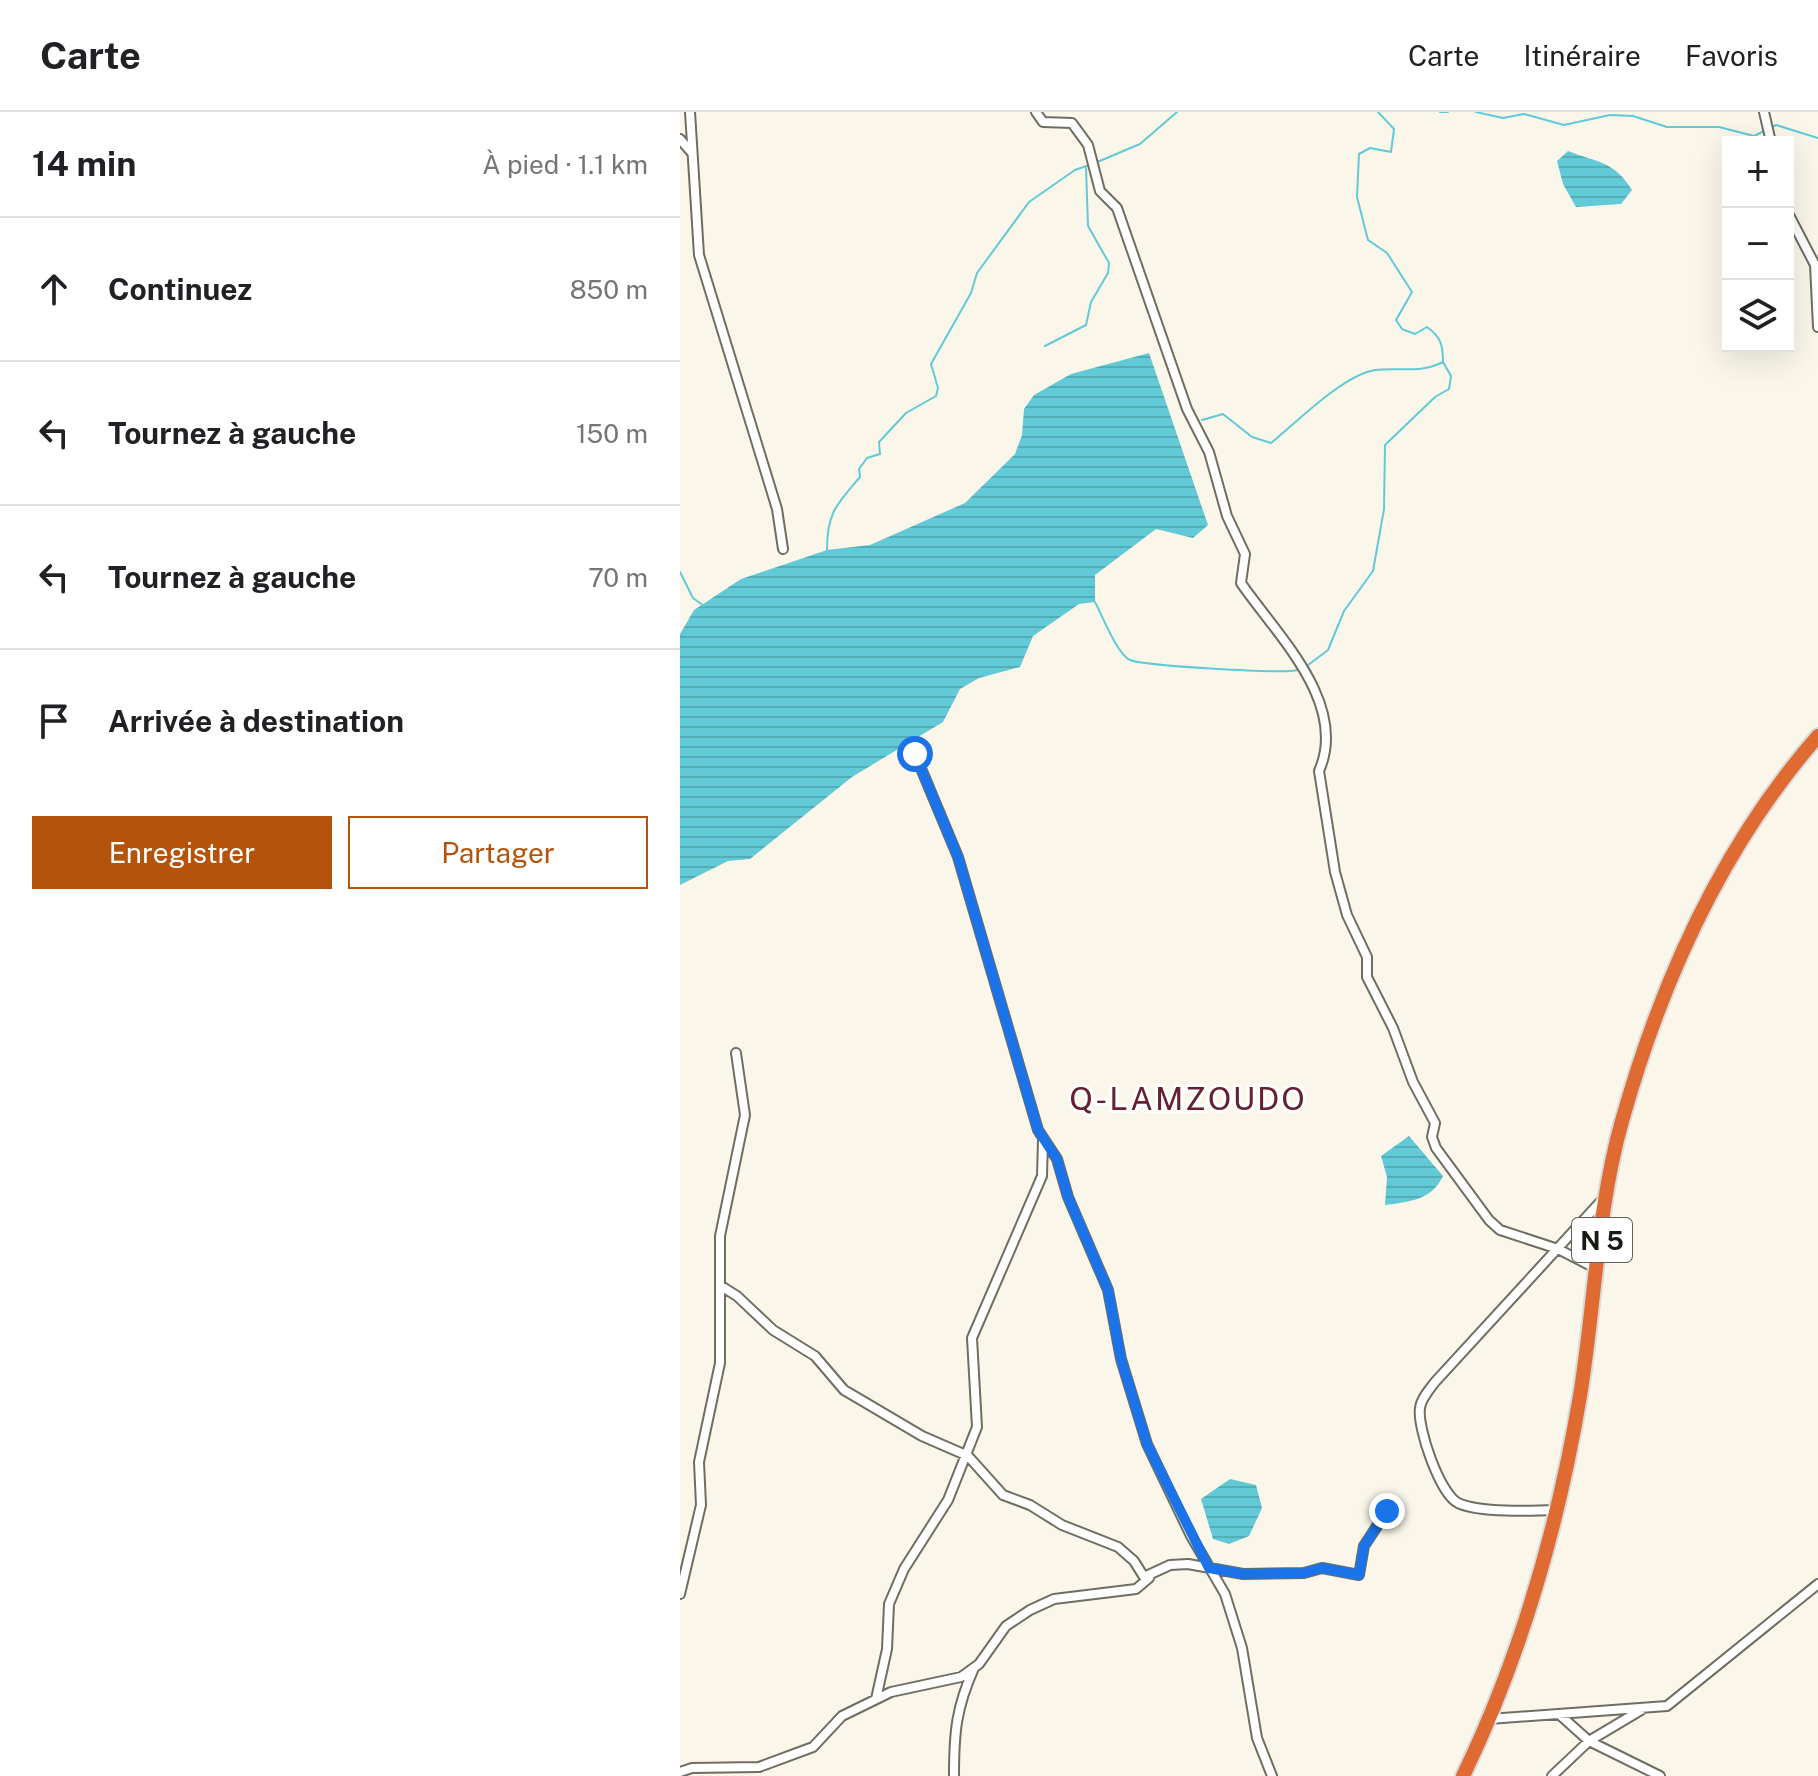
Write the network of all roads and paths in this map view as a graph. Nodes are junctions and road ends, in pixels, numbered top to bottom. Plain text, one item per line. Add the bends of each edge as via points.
1 (690, 112) edge
2 (1036, 112) edge
3 (1764, 112) edge
4 (1770, 136) edge
5 (680, 139) edge
6 (692, 153) junction
7 (1794, 225) edge
8 (1818, 327) edge
9 (783, 549) dead end
10 (1818, 736) edge
11 (915, 754) dead end
12 (736, 1053) dead end
13 (1043, 1141) junction
14 (1608, 1194) junction
15 (1558, 1249) junction
16 (1598, 1269) junction
17 (721, 1286) junction
18 (968, 1456) junction
19 (1557, 1510) junction
20 (1387, 1511) dead end
21 (1209, 1568) junction
22 (1149, 1578) junction
23 (1818, 1584) edge
24 (680, 1594) edge
25 (974, 1667) junction
26 (876, 1699) junction
27 (1646, 1708) junction
28 (1560, 1715) junction
29 (1488, 1719) junction
30 (1589, 1741) junction
31 (680, 1772) edge
32 (954, 1776) edge
33 (1272, 1776) edge
34 (1463, 1776) edge
35 (1552, 1776) edge
36 (1660, 1776) edge

1 - 6 street
2 - 15 street via 1043,122 1072,123 1088,145 1100,191 1117,208 1187,409 1209,452 1227,516 1245,554 1241,583 1303,668 1323,711 1325,758 1319,771 1335,872 1367,957 1367,977 1435,1123 1436,1148 1500,1230
3 - 4 street
5 - 6 street
6 - 9 street via 699,255 777,509
7 - 8 street via 1815,265
10 - 14 highway, N 5 via 1747,830 1684,950 1621,1123
11 - 13 street via 958,857
12 - 17 street via 745,1115 720,1236
13 - 18 street via 1042,1176 972,1338 979,1415
13 - 21 street via 1057,1159 1108,1290 1121,1359 1147,1444
14 - 15 street
14 - 16 highway, N 5
15 - 16 street
15 - 19 street via 1435,1382 1420,1404 1419,1416 1432,1462 1454,1501 1470,1507
16 - 19 highway, N 5
17 - 18 street via 773,1330 815,1356 844,1390
17 - 24 street via 718,1377 699,1462 701,1505
18 - 22 street via 1003,1495 1118,1547
18 - 26 street via 889,1604 887,1649
19 - 29 highway, N 5 via 1516,1650
20 - 21 street via 1364,1546 1359,1575 1322,1568 1243,1574
21 - 22 street via 1170,1565
21 - 33 street via 1225,1594 1242,1648 1257,1738
22 - 25 street via 1136,1589 1054,1599 1030,1610 1006,1626
23 - 27 street via 1667,1706
25 - 26 street via 961,1677
25 - 32 street via 953,1729
26 - 31 street via 842,1716 813,1747 759,1767
27 - 28 street
27 - 30 street
28 - 29 street
28 - 30 street
29 - 34 highway, N 5
30 - 35 street
30 - 36 street

